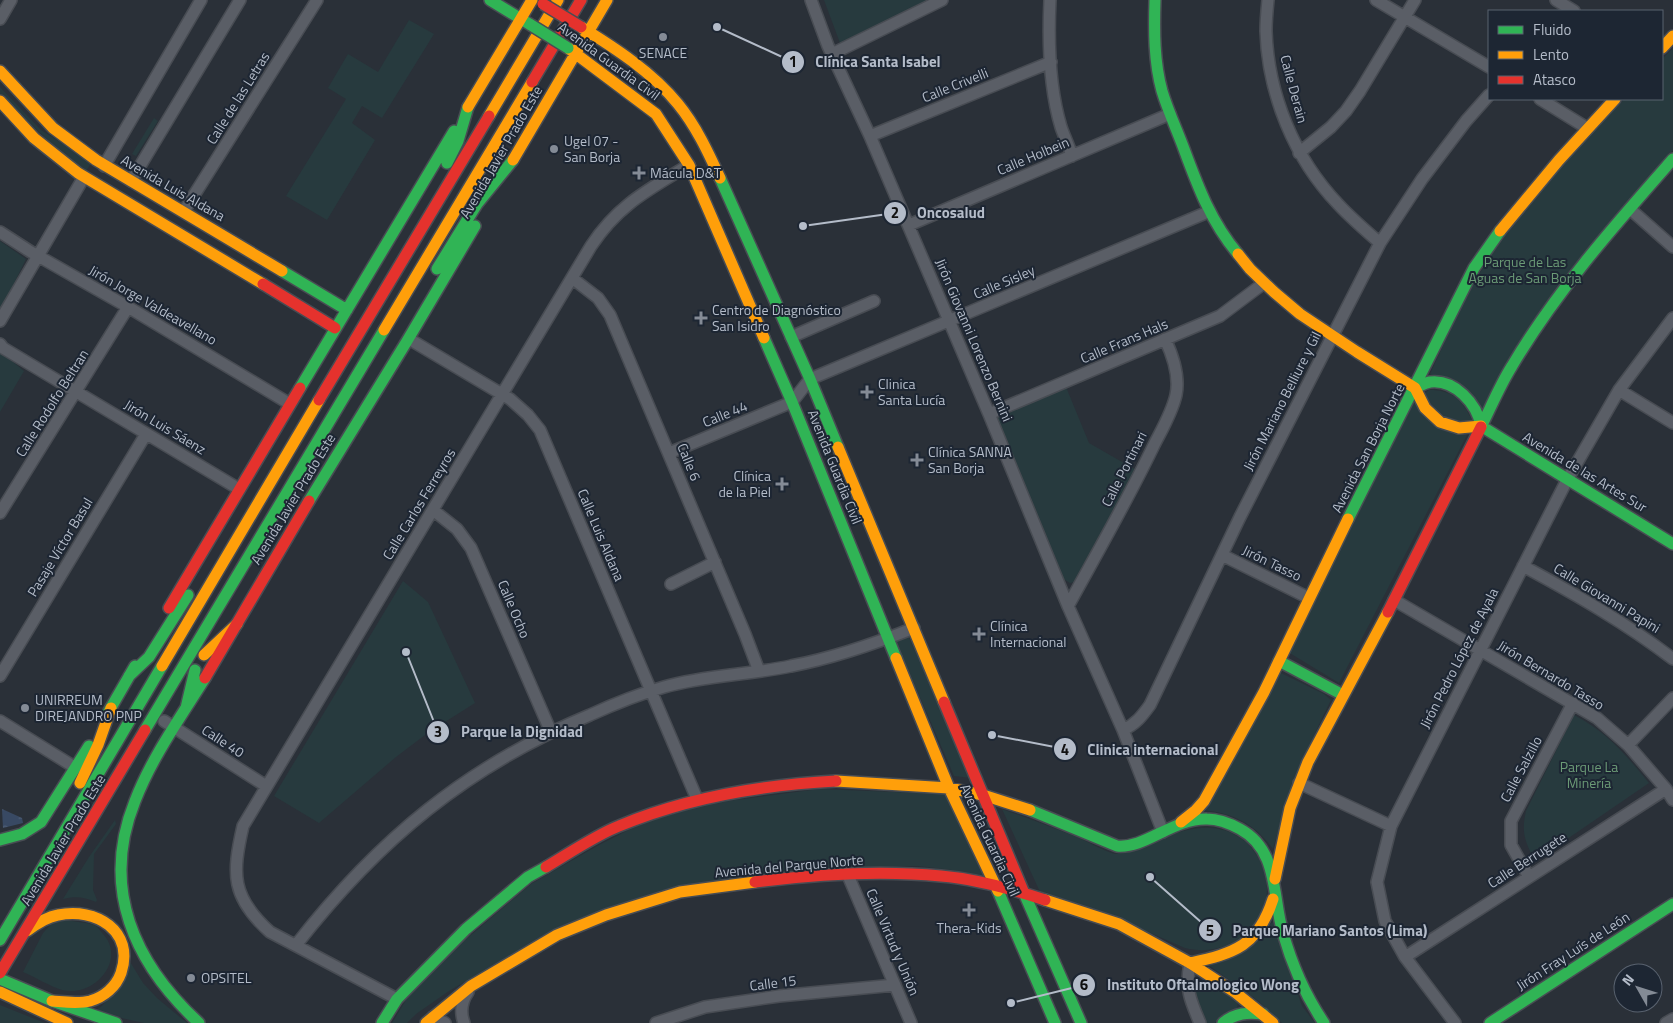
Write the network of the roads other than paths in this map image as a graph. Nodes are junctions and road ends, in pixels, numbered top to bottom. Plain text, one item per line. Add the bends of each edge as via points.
1 (11, 0) edge
2 (202, 0) edge
3 (240, 0) edge
4 (317, 0) edge
5 (490, 0) edge
6 (558, 0) edge
7 (582, 0) edge
8 (608, 0) edge
9 (811, 0) edge
10 (942, 0) edge
11 (1050, 0) edge
12 (1155, 0) edge
13 (1268, 0) edge
14 (1376, 0) edge
15 (1415, 0) edge
16 (1556, 0) edge
17 (537, 1) edge
18 (1572, 10) edge
19 (1404, 17) junction
20 (0, 19) edge
21 (526, 22) junction
22 (585, 29) junction
23 (1673, 36) edge
24 (1663, 47) edge
25 (572, 50) junction
26 (832, 54) junction
27 (1051, 62) junction
28 (1488, 66) edge
29 (0, 71) edge
30 (1488, 96) edge
31 (1542, 100) edge
32 (1614, 100) edge
33 (0, 101) edge
34 (468, 107) junction
35 (1170, 114) junction
36 (1587, 128) junction
37 (870, 136) junction
38 (1299, 152) junction
39 (1072, 156) junction
40 (513, 160) junction
41 (1673, 160) edge
42 (688, 165) junction
43 (104, 166) junction
44 (84, 177) junction
45 (132, 181) junction
46 (1630, 209) junction
47 (184, 211) junction
48 (1208, 212) junction
49 (908, 225) junction
50 (742, 230) junction
51 (0, 232) edge
52 (721, 239) junction
53 (1380, 243) junction
54 (1673, 246) edge
55 (37, 256) junction
56 (432, 276) dead end
57 (572, 278) junction
58 (1264, 283) junction
59 (874, 301) dead end
60 (128, 307) junction
61 (347, 310) junction
62 (1673, 318) edge
63 (0, 321) edge
64 (950, 322) junction
65 (335, 328) junction
66 (791, 337) junction
67 (1331, 337) junction
68 (409, 339) junction
69 (1165, 339) junction
70 (0, 344) edge
71 (810, 379) junction
72 (366, 383) dead end
73 (328, 385) junction
74 (1415, 388) junction
75 (1619, 390) junction
76 (76, 392) junction
77 (502, 394) junction
78 (792, 402) junction
79 (290, 404) junction
80 (989, 414) junction
81 (1673, 423) edge
82 (1481, 426) junction
83 (146, 434) junction
84 (317, 443) junction
85 (669, 453) junction
86 (1566, 480) junction
87 (268, 486) junction
88 (239, 489) junction
89 (433, 510) junction
90 (0, 514) edge
91 (274, 514) junction
92 (1673, 544) edge
93 (1222, 555) junction
94 (715, 562) junction
95 (1523, 566) junction
96 (671, 584) dead end
97 (1309, 598) junction
98 (1394, 600) junction
99 (1068, 606) junction
100 (237, 624) junction
101 (914, 628) junction
102 (888, 638) junction
103 (1480, 649) junction
104 (204, 655) junction
105 (1673, 659) edge
106 (1279, 661) junction
107 (195, 670) junction
108 (759, 671) junction
109 (0, 676) edge
110 (129, 676) junction
111 (652, 691) junction
112 (1343, 695) junction
113 (1673, 698) edge
114 (1573, 704) junction
115 (111, 708) junction
116 (186, 708) junction
117 (169, 712) junction
118 (0, 721) edge
119 (175, 728) junction
120 (1123, 730) junction
121 (551, 732) junction
122 (1628, 745) junction
123 (76, 768) junction
124 (1299, 783) junction
125 (266, 786) junction
126 (949, 788) junction
127 (1666, 789) junction
128 (983, 795) junction
129 (697, 800) junction
130 (1673, 800) edge
131 (1391, 826) junction
132 (1168, 830) junction
133 (83, 836) junction
134 (0, 840) edge
135 (847, 873) junction
136 (1528, 877) junction
137 (37, 878) junction
138 (996, 886) junction
139 (1274, 889) junction
140 (1024, 893) junction
141 (1673, 904) edge
142 (1, 916) edge
143 (25, 932) junction
144 (0, 933) edge
145 (0, 940) edge
146 (296, 945) junction
147 (1406, 957) junction
148 (1190, 963) junction
149 (0, 973) edge
150 (0, 979) edge
151 (471, 986) junction
152 (895, 986) junction
153 (0, 992) edge
154 (397, 999) junction
155 (52, 1001) junction
156 (1263, 1014) junction
157 (1673, 1019) edge
158 (430, 1020) edge
159 (67, 1023) edge
160 (116, 1023) edge
161 (199, 1023) edge
162 (382, 1023) edge
163 (445, 1023) edge
164 (464, 1023) edge
165 (656, 1023) edge
166 (911, 1023) edge
167 (1054, 1023) edge
168 (1081, 1023) edge
169 (1200, 1023) edge
170 (1223, 1023) edge
171 (1273, 1023) edge
172 (1324, 1023) edge
173 (1455, 1023) edge
174 (1490, 1023) edge
175 (1666, 1023) edge

1 - 20 street
2 - 43 street
3 - 45 street
4 - 47 street, Calle de las Letras
5 - 21 main road, Avenida Guardia Civil
6 - 73 main road, Avenida Javier Prado Este
7 - 84 main road, Avenida Javier Prado Este
8 - 22 main road, Avenida Javier Prado Este
9 - 26 street, Jirón Giovanni Lorenzo Bernini
10 - 26 street
11 - 27 street
12 - 35 main road via 1158,73
13 - 38 street, Calle Derain via 1269,61 1283,118
14 - 19 street
15 - 19 street
16 - 18 street
17 - 21 main road, Avenida Javier Prado Este
17 - 22 main road, Avenida Guardia Civil, bridge
19 - 28 street
19 - 38 street via 1346,111
21 - 25 main road, Avenida Guardia Civil, bridge
21 - 34 main road, Avenida Javier Prado Este
22 - 25 main road, Avenida Javier Prado Este
22 - 50 main road, Avenida Guardia Civil via 649,76 687,116 714,165
23 - 24 main road
25 - 40 main road, Avenida Javier Prado Este
25 - 42 main road, Avenida Guardia Civil via 656,114
26 - 37 street, Jirón Giovanni Lorenzo Bernini
27 - 37 street, Calle Crivelli
27 - 39 street via 1061,126
29 - 43 main road, Avenida Luis Aldana via 53,128
30 - 53 street, Jirón Mariano Belliure y Gil via 1422,178
31 - 36 street
32 - 36 main road, Avenida San Borja Norte
33 - 44 main road via 34,138
34 - 61 main road, Avenida Javier Prado Este
34 - 73 main road via 451,156 345,334
35 - 39 street, Calle Holbein
35 - 48 main road
36 - 74 main road, Avenida San Borja Norte via 1530,193 1474,268
37 - 49 street, Jirón Giovanni Lorenzo Bernini
38 - 53 street, Calle Derain via 1337,203
39 - 49 street, Calle Holbein
40 - 56 main road via 477,204
40 - 68 main road, Avenida Javier Prado Este
41 - 46 main road
42 - 52 main road, Avenida Guardia Civil
42 - 57 street, Calle Carlos Ferreyros via 638,196 614,216
43 - 45 main road, Avenida Luis Aldana
44 - 55 street
44 - 65 main road
45 - 47 main road, Avenida Luis Aldana
46 - 54 street
46 - 82 main road via 1592,253 1536,328 1511,367
47 - 61 main road, Avenida Luis Aldana
48 - 58 main road via 1234,250
48 - 64 street, Calle Sisley
49 - 64 street, Jirón Giovanni Lorenzo Bernini
50 - 52 main road
50 - 66 main road, Avenida Guardia Civil
51 - 55 street, Jirón Jorge Valdeavellano
52 - 78 main road, Avenida Guardia Civil
53 - 67 street, Jirón Mariano Belliure y Gil
55 - 60 street, Jirón Jorge Valdeavellano
55 - 63 street
57 - 77 street, Calle Carlos Ferreyros
57 - 85 street, Calle 6 via 594,295 610,315
58 - 67 main road
58 - 69 street, Calle Frans Hals via 1220,316
59 - 66 street
60 - 76 street, Calle Rodolfo Beltran
60 - 79 street, Jirón Jorge Valdeavellano
61 - 65 main road, Avenida Javier Prado Este
62 - 75 street, Jirón Pedro López de Ayala
64 - 71 street, Calle Sisley
64 - 80 street, Jirón Giovanni Lorenzo Bernini
65 - 79 main road, Avenida Javier Prado Este
66 - 71 main road, Avenida Guardia Civil
67 - 74 main road
67 - 93 street, Jirón Mariano Belliure y Gil
68 - 77 street, Calle Luis Aldana
68 - 100 main road, Avenida Javier Prado Este via 293,526
69 - 80 street, Calle Frans Hals
69 - 99 street, Calle Portinari via 1173,356 1176,374 1176,394 1171,409
70 - 76 street, Jirón Luis Sáenz
71 - 78 street, Calle Sisley
71 - 101 main road, Avenida Guardia Civil
72 - 84 main road
73 - 87 main road, Avenida Javier Prado Este
74 - 82 main road via 1419,402 1439,422 1467,429
74 - 82 main road via 1429,382 1447,385 1466,397 1478,413
74 - 97 main road, Avenida San Borja Norte
75 - 81 street
75 - 86 street, Jirón Pedro López de Ayala
76 - 83 street, Jirón Luis Sáenz
76 - 90 street, Calle Rodolfo Beltran
77 - 89 street, Calle Carlos Ferreyros
77 - 111 street, Calle Luis Aldana via 528,415 544,437
78 - 85 street, Calle 44
78 - 102 main road, Avenida Guardia Civil
79 - 88 main road, Avenida Javier Prado Este
80 - 99 street, Jirón Giovanni Lorenzo Bernini
82 - 86 main road, Avenida de las Artes Sur
82 - 98 main road
83 - 88 street, Jirón Luis Sáenz
83 - 109 street, Pasaje Víctor Basul
84 - 91 main road, Avenida Javier Prado Este
85 - 94 street, Calle 6
86 - 92 main road, Avenida de las Artes Sur
86 - 95 street, Jirón Pedro López de Ayala
87 - 110 main road via 217,549 149,657
87 - 137 main road, Avenida Javier Prado Este
88 - 110 main road, Avenida Javier Prado Este
89 - 121 street, Calle Ocho via 457,529 471,548
89 - 125 street, Calle Carlos Ferreyros
91 - 104 main road via 257,564
91 - 133 main road, Avenida Javier Prado Este
93 - 97 street, Jirón Tasso
93 - 120 street, Jirón Mariano Belliure y Gil via 1150,705 1142,717
94 - 96 street
94 - 108 street, Calle 6
95 - 103 street, Jirón Pedro López de Ayala
95 - 105 street, Calle Giovanni Papini via 1638,632
97 - 106 main road, Avenida San Borja Norte
98 - 103 street, Jirón Bernardo Tasso
98 - 112 main road
99 - 120 street, Jirón Giovanni Lorenzo Bernini
100 - 104 main road
100 - 116 main road, Avenida Javier Prado Este
101 - 102 street
101 - 128 main road, Avenida Guardia Civil
102 - 108 street via 812,662
102 - 126 main road, Avenida Guardia Civil
103 - 114 street, Jirón Bernardo Tasso
103 - 131 street, Jirón Pedro López de Ayala
104 - 107 main road
106 - 112 main road
106 - 132 main road, Avenida San Borja Norte via 1204,801
107 - 116 main road
107 - 117 main road
108 - 111 street
110 - 115 main road, Avenida Javier Prado Este
111 - 121 street
111 - 129 street, Calle Luis Aldana
112 - 124 main road
113 - 122 street
114 - 122 street, Jirón Bernardo Tasso via 1597,718
114 - 136 street, Calle Salzillo via 1511,821 1511,845
115 - 123 main road, Avenida Javier Prado Este
115 - 137 main road via 93,757 50,837
116 - 119 main road, Avenida Javier Prado Este
117 - 119 street, Calle 40
117 - 133 main road via 130,775
118 - 123 street
119 - 125 street, Calle 40
119 - 161 main road, Avenida Javier Prado Este via 133,801 123,840 120,873 127,918 140,952 165,990
120 - 132 street, Jirón Giovanni Lorenzo Bernini
121 - 146 street via 486,769 402,829 348,883
122 - 127 street, Jirón Bernardo Tasso
123 - 134 main road, Avenida Javier Prado Este via 41,822 22,834
124 - 131 street
124 - 139 main road via 1290,808
125 - 146 street, Calle Carlos Ferreyros via 243,826 235,863 236,879 242,897 258,920 270,932
126 - 128 main road
126 - 129 main road via 846,780 726,793
126 - 138 main road, Avenida Guardia Civil
127 - 130 street, Jirón Bernardo Tasso
127 - 136 street, Calle Berrugete
128 - 132 main road via 1030,810 1118,846 1127,847
128 - 140 main road, Avenida Guardia Civil
129 - 154 main road via 618,826 528,877 466,929
131 - 147 street, Jirón Pedro López de Ayala via 1377,882 1385,921
132 - 139 main road via 1207,819 1239,828 1263,850 1272,871
133 - 143 main road, Avenida Javier Prado Este
135 - 138 main road, Avenida del Parque Norte via 942,876
135 - 151 main road, Avenida del Parque Norte via 680,892 606,914 557,936
135 - 152 street, Calle Virtud y Unión
136 - 147 street, Calle Berrugete
137 - 145 main road, Avenida Javier Prado Este
138 - 140 main road, Avenida del Parque Norte
138 - 167 main road, Avenida Guardia Civil
139 - 148 main road via 1269,915 1249,942 1230,953
139 - 172 main road via 1278,917 1302,988
140 - 148 main road, Avenida del Parque Norte via 1119,924
140 - 168 main road, Avenida Guardia Civil
141 - 174 main road, Jirón Fray Luís de León
142 - 144 main road
143 - 149 main road, Avenida Javier Prado Este
143 - 155 main road via 48,918 82,912 110,925 122,943 125,953 123,968 109,991 87,1002
146 - 154 street, Calle Carlos Ferreyros
147 - 173 street, Jirón Pedro López de Ayala
148 - 156 main road, Avenida del Parque Norte
148 - 169 street via 1188,995
150 - 155 main road
151 - 158 main road, Avenida del Parque Norte
151 - 164 street via 462,1003
152 - 165 street, Calle 15 via 779,996 705,1007
152 - 166 street, Calle Virtud y Unión
153 - 159 main road
154 - 162 main road
155 - 160 main road
156 - 170 main road via 1235,1014
156 - 171 main road, Avenida del Parque Norte
157 - 175 street
158 - 163 street

